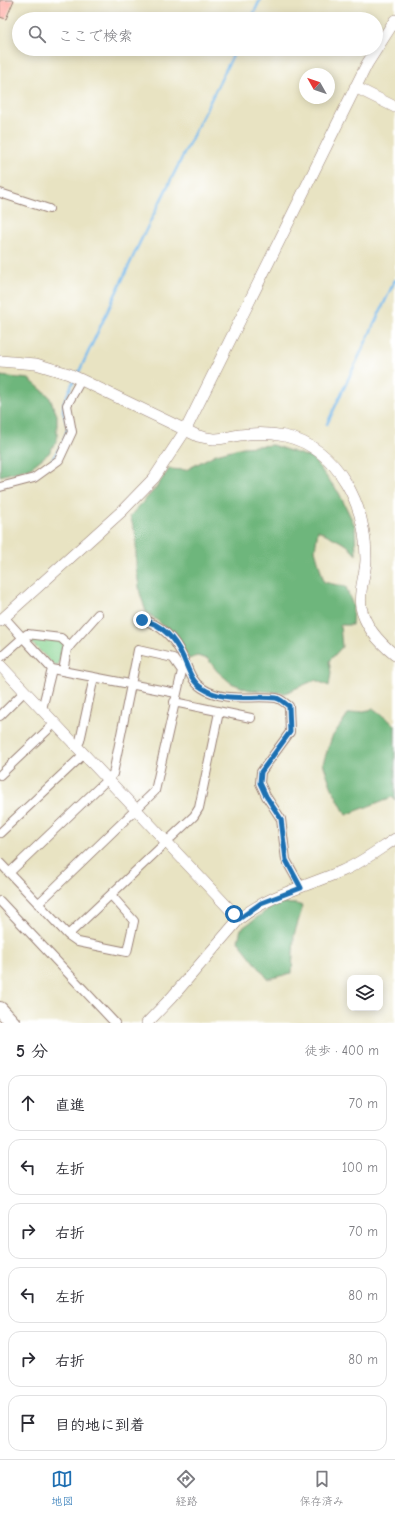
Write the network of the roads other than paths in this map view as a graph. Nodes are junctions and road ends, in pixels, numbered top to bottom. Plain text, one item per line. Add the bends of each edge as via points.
1 (395, 20) edge
2 (383, 39) edge
3 (372, 56) edge
4 (355, 87) junction
5 (395, 107) edge
6 (0, 193) edge
7 (49, 209) dead end
8 (0, 361) edge
9 (77, 378) junction
10 (185, 431) junction
11 (0, 487) edge
12 (98, 614) dead end
13 (2, 619) edge
14 (142, 620) dead end
15 (24, 639) junction
16 (70, 646) junction
17 (395, 656) edge
18 (0, 658) edge
19 (0, 665) edge
20 (52, 669) junction
21 (63, 671) junction
22 (94, 677) junction
23 (132, 684) junction
24 (25, 691) junction
25 (176, 693) junction
26 (174, 702) junction
27 (42, 709) junction
28 (219, 712) junction
29 (0, 716) edge
30 (251, 718) dead end
31 (55, 723) junction
32 (81, 750) junction
33 (0, 775) edge
34 (108, 779) junction
35 (137, 810) junction
36 (0, 833) edge
37 (395, 839) edge
38 (167, 842) junction
39 (0, 863) edge
40 (9, 873) junction
41 (301, 888) junction
42 (111, 895) junction
43 (0, 901) edge
44 (38, 904) junction
45 (239, 919) junction
46 (68, 935) junction
47 (0, 1009) edge
48 (13, 1023) edge
49 (115, 1023) edge
50 (147, 1023) edge

1 - 2 street
3 - 4 street
4 - 5 street
4 - 10 street
6 - 7 street
8 - 9 street via 36,364
9 - 10 street
9 - 11 street via 67,405 72,432 59,460 34,478
10 - 13 street via 154,478 122,511
10 - 17 street via 216,439 260,433 285,436 313,448 333,464 353,496 364,534 366,560 359,593 365,620 377,638
12 - 16 street
13 - 15 street
14 - 41 street via 151,622 175,642 189,674 201,688 235,698 278,698 289,706 290,732 261,772 260,783 281,819 286,860
15 - 16 street via 27,634 61,638
15 - 18 street
15 - 20 street
16 - 21 street via 67,649
19 - 24 street
20 - 21 street
20 - 27 street
21 - 22 street
22 - 23 street
22 - 32 street via 80,741
23 - 25 street
23 - 25 street via 138,650 173,658 182,671
23 - 34 street via 113,774
24 - 27 street
24 - 29 street
25 - 26 street
26 - 28 street
26 - 35 street via 155,791
27 - 31 street
28 - 30 street
28 - 38 street via 199,808
31 - 32 street
31 - 33 street
32 - 34 street
32 - 36 street
34 - 35 street
34 - 40 street
35 - 38 street
35 - 44 street
37 - 41 street via 363,860
38 - 42 street
38 - 45 street
39 - 40 street
40 - 44 street
41 - 45 street via 261,903
42 - 46 street
42 - 46 street via 134,922 127,952 78,942
43 - 49 street
44 - 46 street
45 - 50 street
47 - 48 highway

